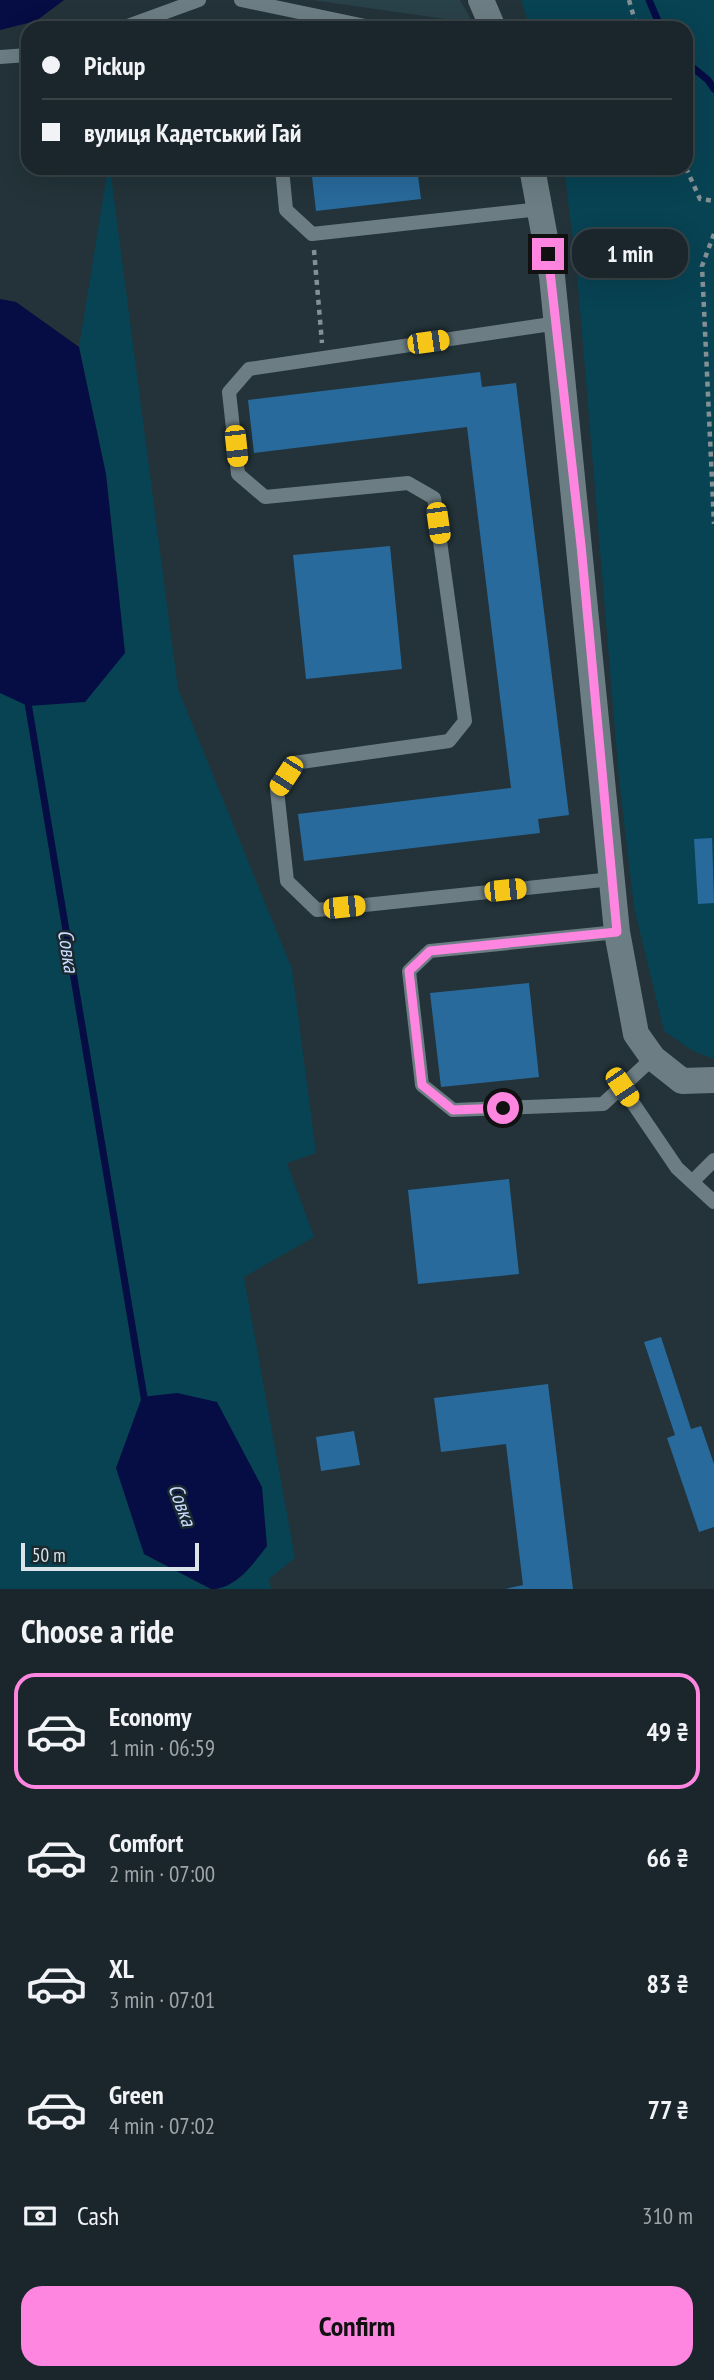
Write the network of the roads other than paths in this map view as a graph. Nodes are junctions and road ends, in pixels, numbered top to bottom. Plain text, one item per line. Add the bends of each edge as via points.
1 (199, 0) edge
2 (241, 0) edge
3 (481, 0) edge
4 (141, 21) edge
5 (342, 21) edge
6 (490, 21) edge
7 (21, 56) edge
8 (0, 57) edge
9 (283, 175) edge
10 (533, 175) edge
11 (540, 209) junction
12 (558, 323) junction
13 (612, 878) junction
14 (617, 932) junction
15 (653, 1058) junction
16 (714, 1080) edge
17 (622, 1087) junction
18 (714, 1160) edge
19 (692, 1182) junction
20 (714, 1202) edge

1 - 4 lane
2 - 5 lane
3 - 6 street
7 - 8 lane
9 - 11 lane via 286,210 312,234
10 - 11 street
11 - 12 street
12 - 13 street
12 - 13 lane via 249,369 229,392 239,474 265,497 408,483 434,498 465,721 449,741 294,763 277,790 287,881 317,910
13 - 14 street
14 - 15 street via 636,1034
14 - 17 lane via 430,951 409,971 422,1085 453,1110 603,1104
15 - 16 street via 682,1081
15 - 17 lane
17 - 19 lane via 677,1168
18 - 19 lane
19 - 20 lane

